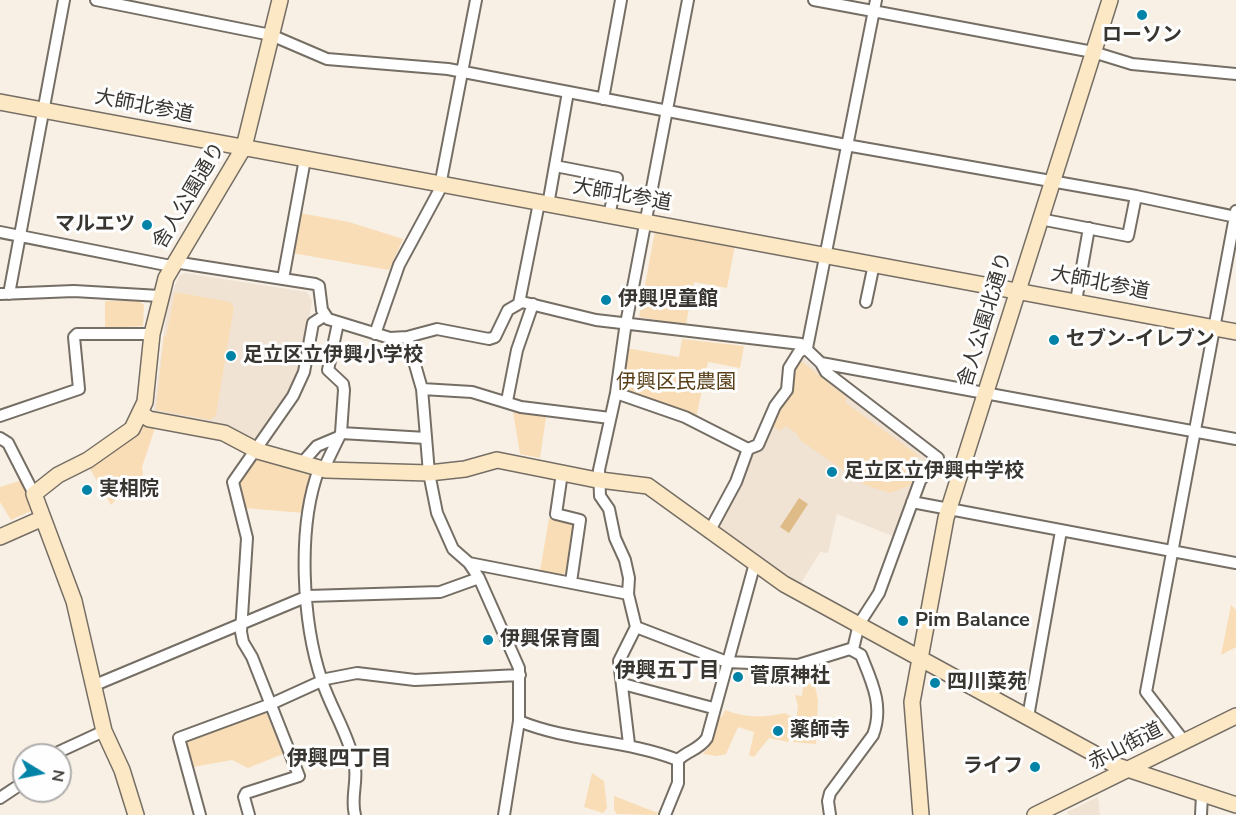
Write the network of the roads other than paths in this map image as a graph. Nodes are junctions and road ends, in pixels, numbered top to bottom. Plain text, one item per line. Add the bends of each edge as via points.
1 (64, 0) edge
2 (96, 0) edge
3 (280, 0) edge
4 (476, 0) edge
5 (621, 0) edge
6 (688, 0) edge
7 (814, 0) edge
8 (876, 0) edge
9 (1110, 0) edge
10 (873, 12) junction
11 (272, 35) junction
12 (1093, 52) junction
13 (462, 72) junction
14 (1236, 74) edge
15 (568, 92) junction
16 (603, 99) junction
17 (0, 102) edge
18 (44, 110) junction
19 (667, 112) junction
20 (846, 145) junction
21 (244, 147) junction
22 (305, 159) junction
23 (555, 166) junction
24 (1052, 182) junction
25 (441, 185) junction
26 (1136, 196) junction
27 (544, 204) junction
28 (1236, 215) edge
29 (609, 216) junction
30 (1040, 219) junction
31 (647, 222) junction
32 (1089, 228) junction
33 (0, 232) edge
34 (19, 236) junction
35 (826, 255) junction
36 (173, 264) junction
37 (874, 264) junction
38 (283, 279) junction
39 (1017, 290) junction
40 (4, 294) edge
41 (160, 296) junction
42 (1076, 301) junction
43 (866, 302) dead end
44 (519, 303) junction
45 (533, 304) junction
46 (324, 316) junction
47 (338, 323) junction
48 (627, 323) junction
49 (1215, 328) junction
50 (1236, 332) edge
51 (152, 334) junction
52 (375, 334) junction
53 (407, 337) junction
54 (807, 348) junction
55 (821, 363) junction
56 (306, 367) junction
57 (328, 370) junction
58 (422, 389) junction
59 (616, 393) junction
60 (984, 393) junction
61 (507, 401) junction
62 (141, 414) junction
63 (0, 416) edge
64 (610, 418) junction
65 (1196, 431) junction
66 (338, 436) junction
67 (0, 438) edge
68 (426, 438) junction
69 (1236, 439) edge
70 (255, 449) junction
71 (748, 449) junction
72 (302, 463) junction
73 (321, 469) junction
74 (429, 473) junction
75 (562, 473) junction
76 (599, 479) junction
77 (34, 494) junction
78 (912, 502) junction
79 (949, 509) junction
80 (43, 518) junction
81 (1061, 531) junction
82 (709, 532) junction
83 (0, 537) edge
84 (1172, 551) junction
85 (469, 563) junction
86 (755, 563) junction
87 (1236, 563) edge
88 (479, 578) junction
89 (571, 582) junction
90 (628, 594) junction
91 (308, 596) junction
92 (859, 624) junction
93 (241, 625) junction
94 (636, 627) junction
95 (853, 650) junction
96 (919, 657) junction
97 (727, 662) junction
98 (520, 675) junction
99 (322, 682) junction
100 (623, 684) junction
101 (95, 685) junction
102 (271, 704) junction
103 (713, 708) junction
104 (1236, 716) edge
105 (1028, 717) junction
106 (519, 721) junction
107 (104, 731) junction
108 (1184, 741) junction
109 (629, 744) junction
110 (72, 746) edge
111 (678, 760) junction
112 (1126, 771) junction
113 (1202, 795) junction
114 (1236, 805) edge
115 (1062, 809) edge
116 (136, 815) edge
117 (200, 815) edge
118 (249, 815) edge
119 (355, 815) edge
120 (504, 815) edge
121 (665, 815) edge
122 (830, 815) edge
123 (921, 815) edge
124 (1035, 815) edge
125 (1201, 815) edge

1 - 18 street
2 - 11 street
3 - 11 street, 舎人公園通り
4 - 13 street
5 - 16 street
6 - 19 street
7 - 10 street
8 - 10 street
9 - 12 street, 舎人公園北通り
10 - 12 street
10 - 20 street
11 - 13 street via 327,59
11 - 21 street, 舎人公園通り
12 - 14 street via 1132,64
12 - 24 street, 舎人公園北通り
13 - 15 street
13 - 25 street
15 - 16 street
15 - 23 street
16 - 19 street
17 - 18 street, 大師北参道
18 - 21 street, 大師北参道
18 - 34 street
19 - 20 street
19 - 31 street
20 - 24 street
20 - 35 street
21 - 22 street, 大師北参道
21 - 36 street, 舎人公園通り
22 - 25 street, 大師北参道
22 - 38 street
23 - 27 street
23 - 29 street via 617,178
24 - 26 street
24 - 30 street, 舎人公園北通り
25 - 27 street, 大師北参道
25 - 52 street via 399,265
26 - 28 street
26 - 32 street via 1128,236
27 - 29 street, 大師北参道
27 - 44 street
28 - 49 street
29 - 31 street, 大師北参道
30 - 32 street
30 - 39 street, 舎人公園北通り
31 - 35 street, 大師北参道
31 - 48 street
32 - 42 street
33 - 34 street
34 - 36 street
34 - 40 street
35 - 37 street, 大師北参道
35 - 54 street
36 - 38 street
36 - 41 street, 舎人公園通り
37 - 39 street, 大師北参道
37 - 43 street
38 - 46 street via 319,286
39 - 42 street, 大師北参道
39 - 60 street, 舎人公園北通り
40 - 41 street via 63,291
41 - 51 street, 舎人公園通り
42 - 49 street, 大師北参道
44 - 45 street
44 - 53 street via 508,310 495,337 489,339 437,329
45 - 48 street via 596,320
45 - 61 street via 517,350
46 - 47 street
46 - 56 street via 313,323
47 - 52 street
47 - 57 street
48 - 54 street via 784,341
48 - 59 street
49 - 50 street, 大師北参道
49 - 65 street
51 - 62 street, 舎人公園通り
51 - 63 street via 77,334 74,338 79,389
52 - 53 street
53 - 58 street
54 - 55 street
54 - 71 street via 799,352 789,368 787,390 775,406 758,445
55 - 60 street
55 - 78 street via 825,372 938,458 920,481
56 - 57 street
56 - 70 street via 280,418
57 - 66 street via 344,390
58 - 61 street via 472,392
58 - 68 street
59 - 64 street
59 - 71 street via 685,417
60 - 65 street
60 - 79 street, 舎人公園北通り
61 - 64 street via 521,407
62 - 70 street via 149,419 224,433
62 - 77 street via 132,429 88,460 58,474
64 - 76 street
65 - 69 street
65 - 84 street
66 - 68 street
66 - 72 street via 318,446
66 - 73 street
67 - 77 street via 8,443
68 - 74 street
70 - 72 street
70 - 93 street via 233,482 247,538
71 - 82 street via 736,482
72 - 73 street
73 - 74 street
73 - 91 street via 307,517 304,557
74 - 75 street via 497,460
74 - 85 street via 437,513 453,549
75 - 76 street
75 - 89 street via 556,514 580,520
76 - 82 street via 648,486
76 - 90 street via 600,496 609,509 629,578
77 - 80 street
78 - 79 street
78 - 92 street via 879,593
79 - 81 street
79 - 96 street, 舎人公園北通り
80 - 83 street
80 - 101 street via 74,601
81 - 84 street
81 - 105 street
82 - 86 street
84 - 87 street
84 - 108 street via 1146,692
85 - 88 street
85 - 89 street
86 - 92 street via 784,584
86 - 97 street
88 - 91 street via 440,592
88 - 98 street
89 - 90 street
90 - 94 street
91 - 93 street
91 - 99 street via 312,640
92 - 95 street
92 - 96 street
93 - 101 street
93 - 102 street via 243,642
94 - 97 street
94 - 100 street via 620,661
95 - 97 street via 798,665
95 - 122 street via 861,655 876,690 879,711 873,735 830,793
96 - 105 street
96 - 123 street, 舎人公園北通り via 912,716
97 - 103 street
98 - 99 street via 415,680 357,673
98 - 106 street
99 - 102 street
99 - 119 street via 355,762
100 - 103 street
100 - 109 street
101 - 107 street
102 - 117 street via 179,738
102 - 118 street via 299,776 246,793
103 - 111 street via 707,738 700,748
104 - 108 street, 赤山街道
105 - 112 street
106 - 109 street via 541,730
106 - 120 street
107 - 110 street
107 - 116 street
108 - 112 street, 赤山街道
109 - 111 street
111 - 121 street via 678,783
112 - 113 street
112 - 115 street, 赤山街道
113 - 114 street
113 - 125 street
115 - 124 street, 赤山街道

